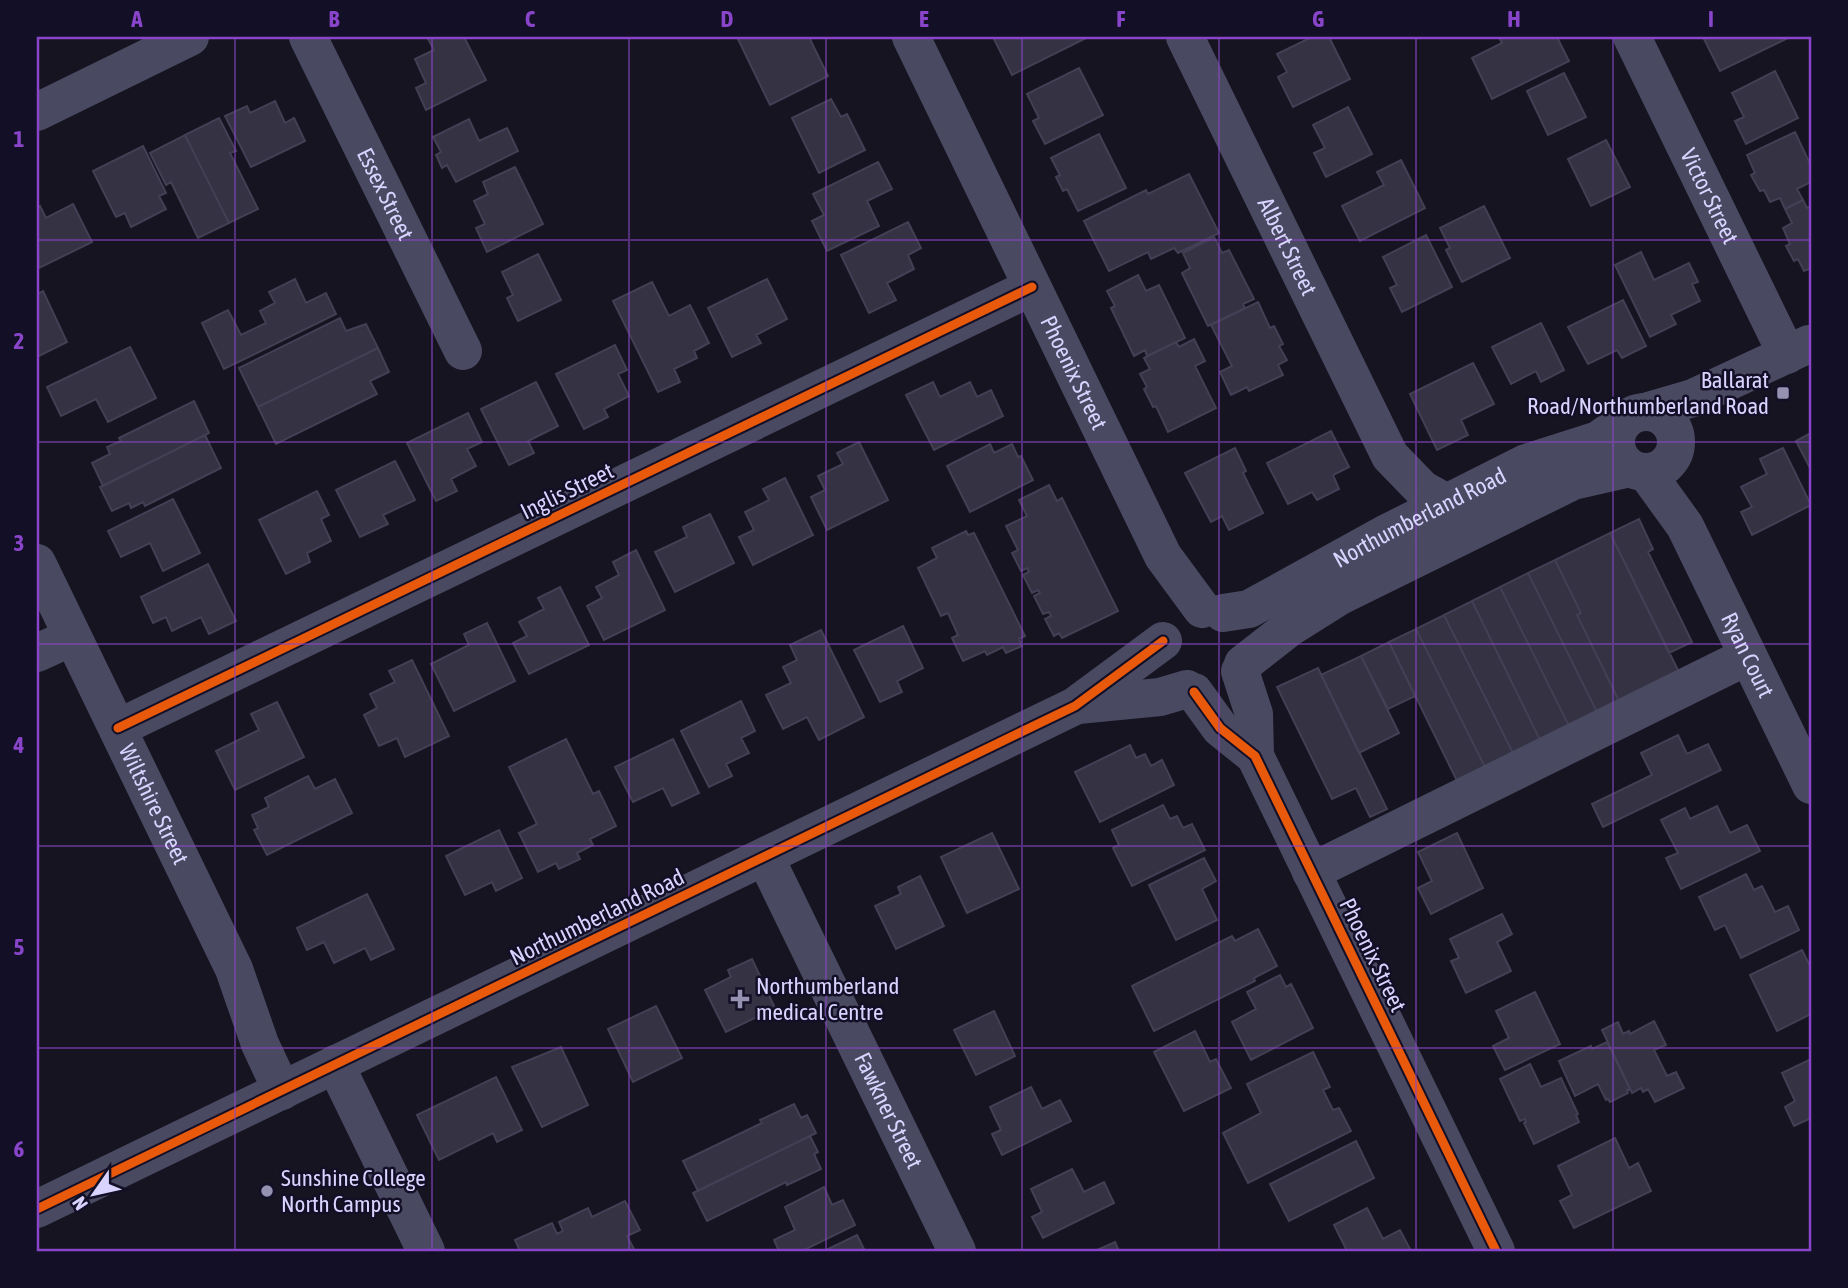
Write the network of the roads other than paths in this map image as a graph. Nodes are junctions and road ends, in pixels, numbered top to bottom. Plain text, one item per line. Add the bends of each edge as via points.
1 (190, 37) edge
2 (309, 37) edge
3 (911, 37) edge
4 (1185, 37) edge
5 (1632, 37) edge
6 (37, 112) edge
7 (1032, 287) junction
8 (1799, 349) edge
9 (463, 351) dead end
10 (1633, 418) junction
11 (1390, 456) junction
12 (1654, 464) junction
13 (1447, 503) junction
14 (1387, 533) junction
15 (37, 563) edge
16 (1191, 620) junction
17 (72, 637) junction
18 (37, 653) edge
19 (1748, 656) junction
20 (1242, 668) junction
21 (1191, 690) junction
22 (1076, 706) junction
23 (118, 728) junction
24 (1255, 756) junction
25 (1811, 785) edge
26 (765, 857) junction
27 (1311, 872) junction
28 (307, 1078) junction
29 (37, 1209) edge
30 (426, 1251) edge
31 (957, 1251) edge
32 (1496, 1251) edge

1 - 6 street
2 - 9 street, Essex Street
3 - 7 street, Phoenix Street
4 - 11 street, Albert Street
5 - 8 street, Victor Street
7 - 16 street, Phoenix Street
7 - 23 street, Inglis Street
8 - 10 street, Northumberland Road via 1693,398
8 - 12 street
10 - 12 street via 1617,434 1618,453
10 - 12 street via 1656,414 1674,431 1676,443
10 - 13 street, Northumberland Road via 1598,440 1525,463
11 - 13 street, Albert Street via 1422,489
11 - 14 street, Albert Street via 1395,509
12 - 19 street, Ryan Court
12 - 20 street, Northumberland Road via 1573,481 1339,596 1289,628
13 - 14 street, Northumberland Road
14 - 16 street, Northumberland Road via 1249,609
15 - 17 street, Wiltshire Street
16 - 20 street via 1238,626 1245,645
16 - 21 street via 1161,651 1166,670 1178,685
16 - 22 street, Northumberland Road
17 - 18 street
17 - 23 street, Wiltshire Street
19 - 25 street, Ryan Court
19 - 27 street
20 - 21 street via 1225,687
20 - 24 street, Phoenix Street via 1254,714
21 - 22 street, Northumberland Road
21 - 24 street, Phoenix Street via 1220,728
22 - 26 street, Northumberland Road
23 - 28 street, Wiltshire Street via 234,969
24 - 27 street, Phoenix Street
26 - 28 street, Northumberland Road
26 - 31 street, Fawkner Street
27 - 32 street, Phoenix Street
28 - 29 street, Northumberland Road
28 - 30 street, Wiltshire Street

